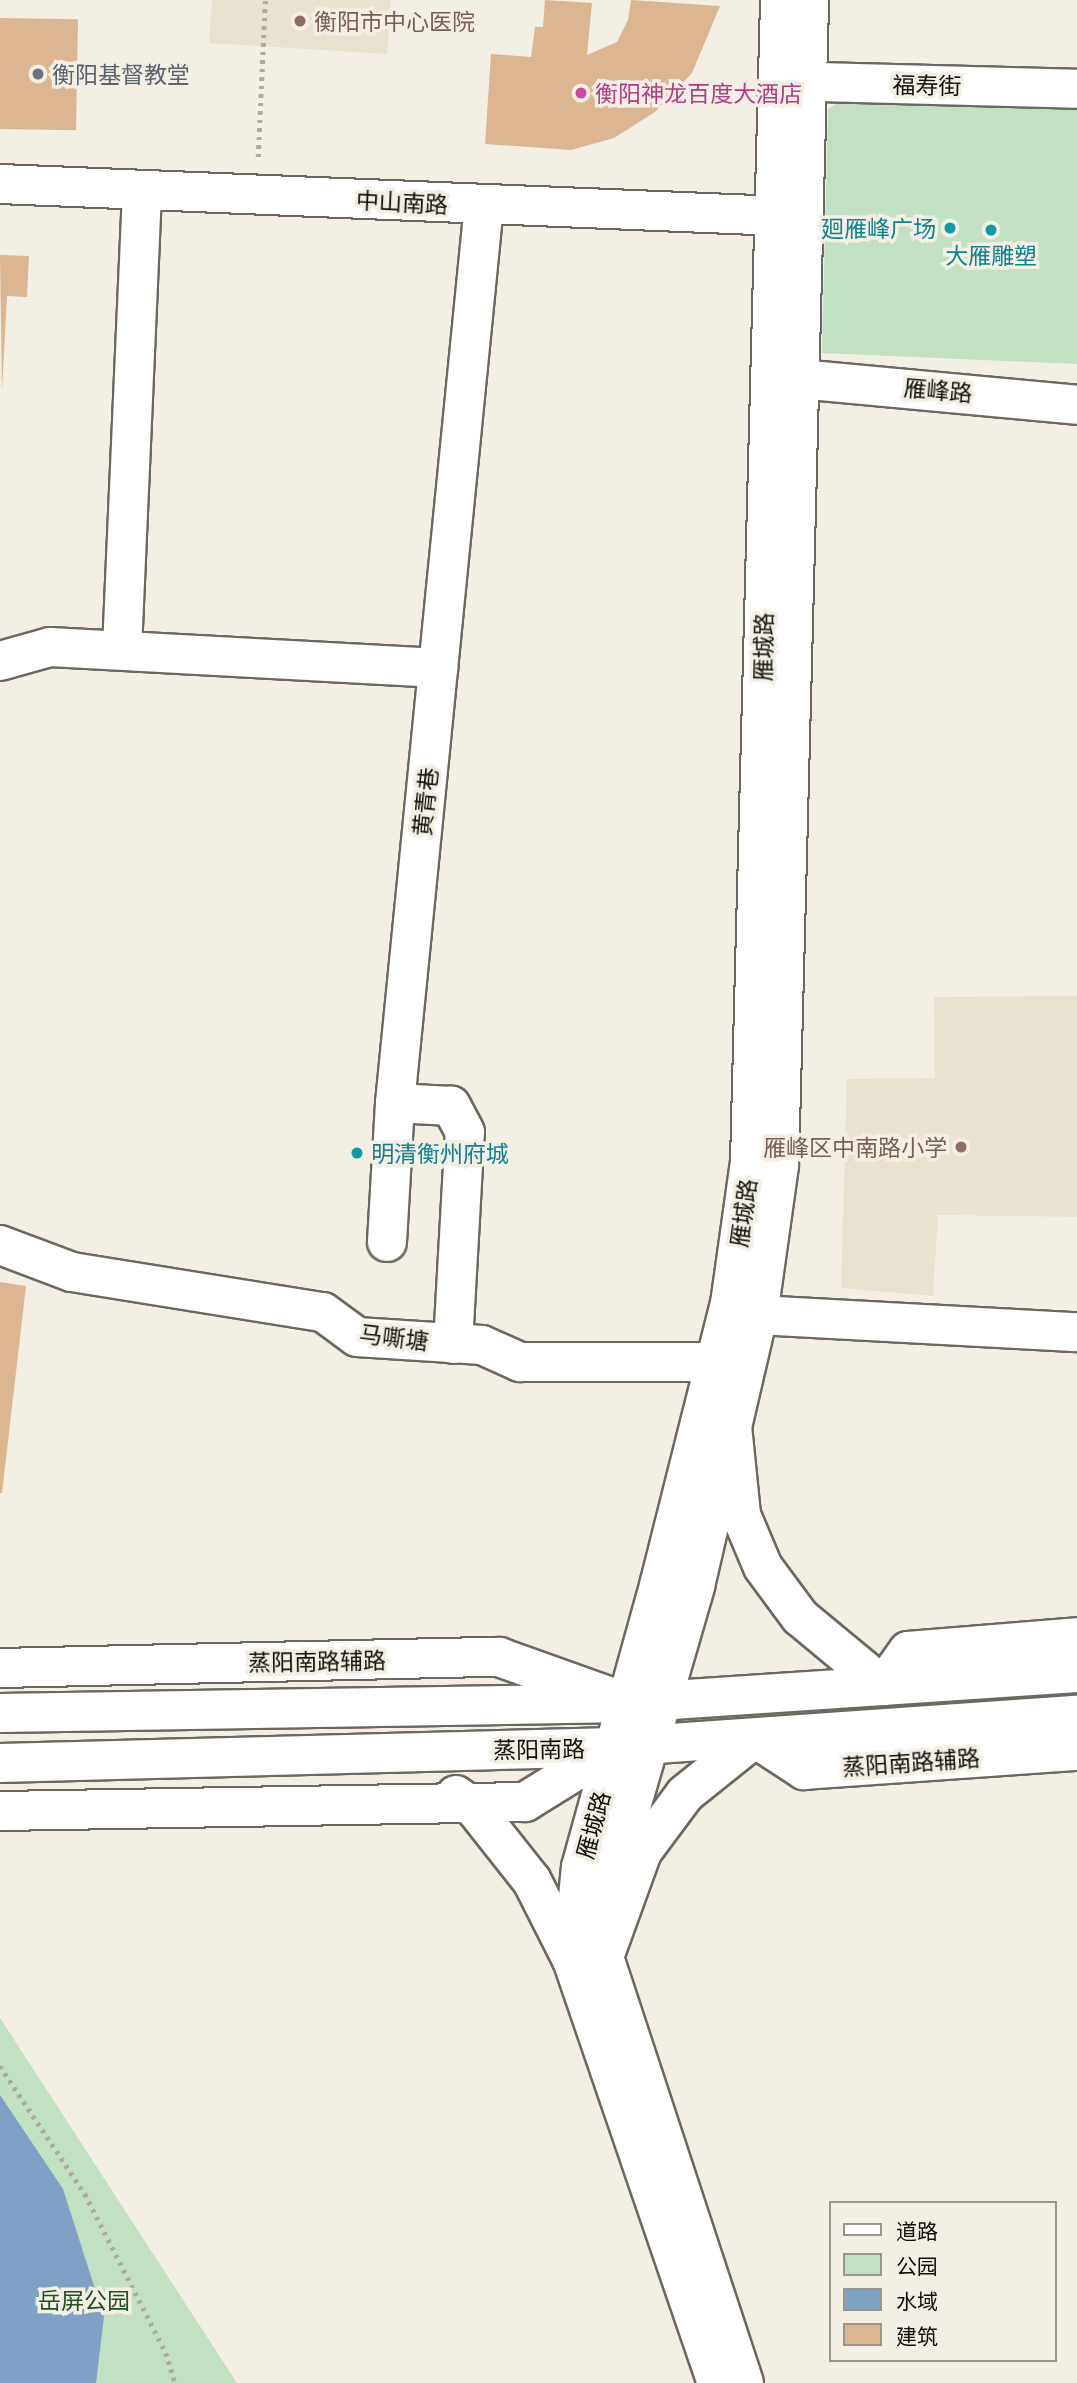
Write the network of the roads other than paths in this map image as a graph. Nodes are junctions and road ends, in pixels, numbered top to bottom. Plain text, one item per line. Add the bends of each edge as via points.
1 (780, 0) edge
2 (809, 0) edge
3 (792, 82) junction
4 (1077, 89) edge
5 (0, 184) edge
6 (142, 190) junction
7 (484, 205) junction
8 (789, 217) junction
9 (799, 379) junction
10 (1077, 405) edge
11 (122, 650) junction
12 (0, 661) edge
13 (438, 668) junction
14 (395, 1103) junction
15 (387, 1242) dead end
16 (0, 1245) edge
17 (758, 1315) junction
18 (1077, 1332) edge
19 (453, 1344) junction
20 (716, 1362) junction
21 (732, 1426) junction
22 (1077, 1637) edge
23 (0, 1668) edge
24 (1077, 1673) edge
25 (883, 1686) junction
26 (644, 1702) junction
27 (0, 1713) edge
28 (1077, 1715) edge
29 (755, 1738) junction
30 (632, 1746) junction
31 (1077, 1751) edge
32 (382, 1753) junction
33 (0, 1763) edge
34 (467, 1804) junction
35 (0, 1811) edge
36 (588, 1959) junction
37 (717, 2383) edge
38 (744, 2383) edge

1 - 3 main road, 雁城路
2 - 3 main road, 雁城路
3 - 4 main road, 福寿街
3 - 8 main road, 雁城路
5 - 6 main road, 中山南路
6 - 7 main road, 中山南路
6 - 11 main road
7 - 8 main road, 中山南路
7 - 13 main road, 黄青巷
8 - 9 main road, 雁城路
8 - 20 main road, 雁城路 via 750,1162 730,1304
9 - 10 main road, 雁峰路
9 - 17 main road, 雁城路 via 779,1165
11 - 12 main road via 50,647
11 - 13 main road
13 - 14 main road, 黄青巷
14 - 15 main road, 黄青巷
14 - 19 main road via 451,1106 465,1132
16 - 19 main road, 马嘶塘 via 72,1272 323,1312 357,1337
17 - 18 main road
17 - 21 main road, 雁城路
19 - 20 main road, 马嘶塘 via 482,1346 520,1362
20 - 26 main road, 雁城路
21 - 25 main road via 741,1515 763,1567 800,1617
21 - 26 main road, 雁城路 via 695,1586
22 - 25 main road via 908,1651
23 - 26 main road, 蒸阳南路辅路 via 499,1657
24 - 25 main road, 蒸阳南路
25 - 26 main road, 蒸阳南路
26 - 27 main road, 蒸阳南路
26 - 30 main road, 雁城路
28 - 29 main road, 蒸阳南路
29 - 30 main road, 蒸阳南路
29 - 31 main road, 蒸阳南路辅路 via 804,1770
29 - 36 main road via 685,1794 642,1852
30 - 32 main road, 蒸阳南路
30 - 34 main road via 525,1802
30 - 36 main road, 雁城路 via 582,1867
32 - 33 main road, 蒸阳南路
32 - 34 main road via 419,1769
34 - 35 main road
34 - 36 main road via 532,1881
36 - 37 main road, 雁城路
36 - 38 main road, 雁城路

